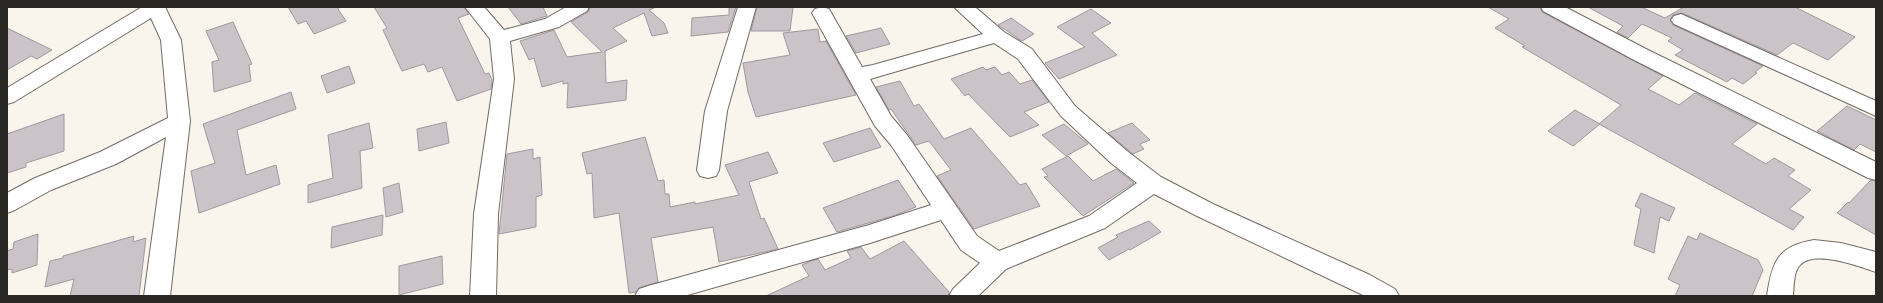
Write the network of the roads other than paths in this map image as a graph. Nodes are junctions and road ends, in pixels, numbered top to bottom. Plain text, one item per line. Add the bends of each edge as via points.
1 (156, 7) edge
2 (474, 7) edge
3 (580, 7) edge
4 (747, 7) edge
5 (963, 7) edge
6 (1550, 7) edge
7 (822, 13) dead end
8 (1681, 20) dead end
9 (997, 36) junction
10 (500, 38) junction
11 (855, 74) junction
12 (7, 98) edge
13 (1876, 109) edge
14 (179, 121) junction
15 (708, 170) dead end
16 (1876, 172) edge
17 (1153, 183) junction
18 (7, 204) edge
19 (946, 209) junction
20 (997, 262) junction
21 (1876, 262) edge
22 (157, 296) edge
23 (483, 296) edge
24 (648, 296) edge
25 (962, 296) edge
26 (1386, 296) edge
27 (1780, 296) edge

1 - 12 street
1 - 14 street via 171,40
2 - 10 street
3 - 10 street via 552,23
4 - 15 street via 716,111
5 - 9 street
6 - 16 street
7 - 11 street
8 - 13 street
9 - 11 street via 874,72
9 - 17 street via 1025,54 1068,111
10 - 23 street via 504,79 486,214
11 - 19 street via 883,121
14 - 18 street via 108,158 43,184
14 - 22 street
17 - 20 street via 1097,222
17 - 26 street via 1204,210
19 - 20 street via 969,243
19 - 24 street via 870,234
20 - 25 street
21 - 27 street via 1842,252 1814,248 1797,254 1786,266

